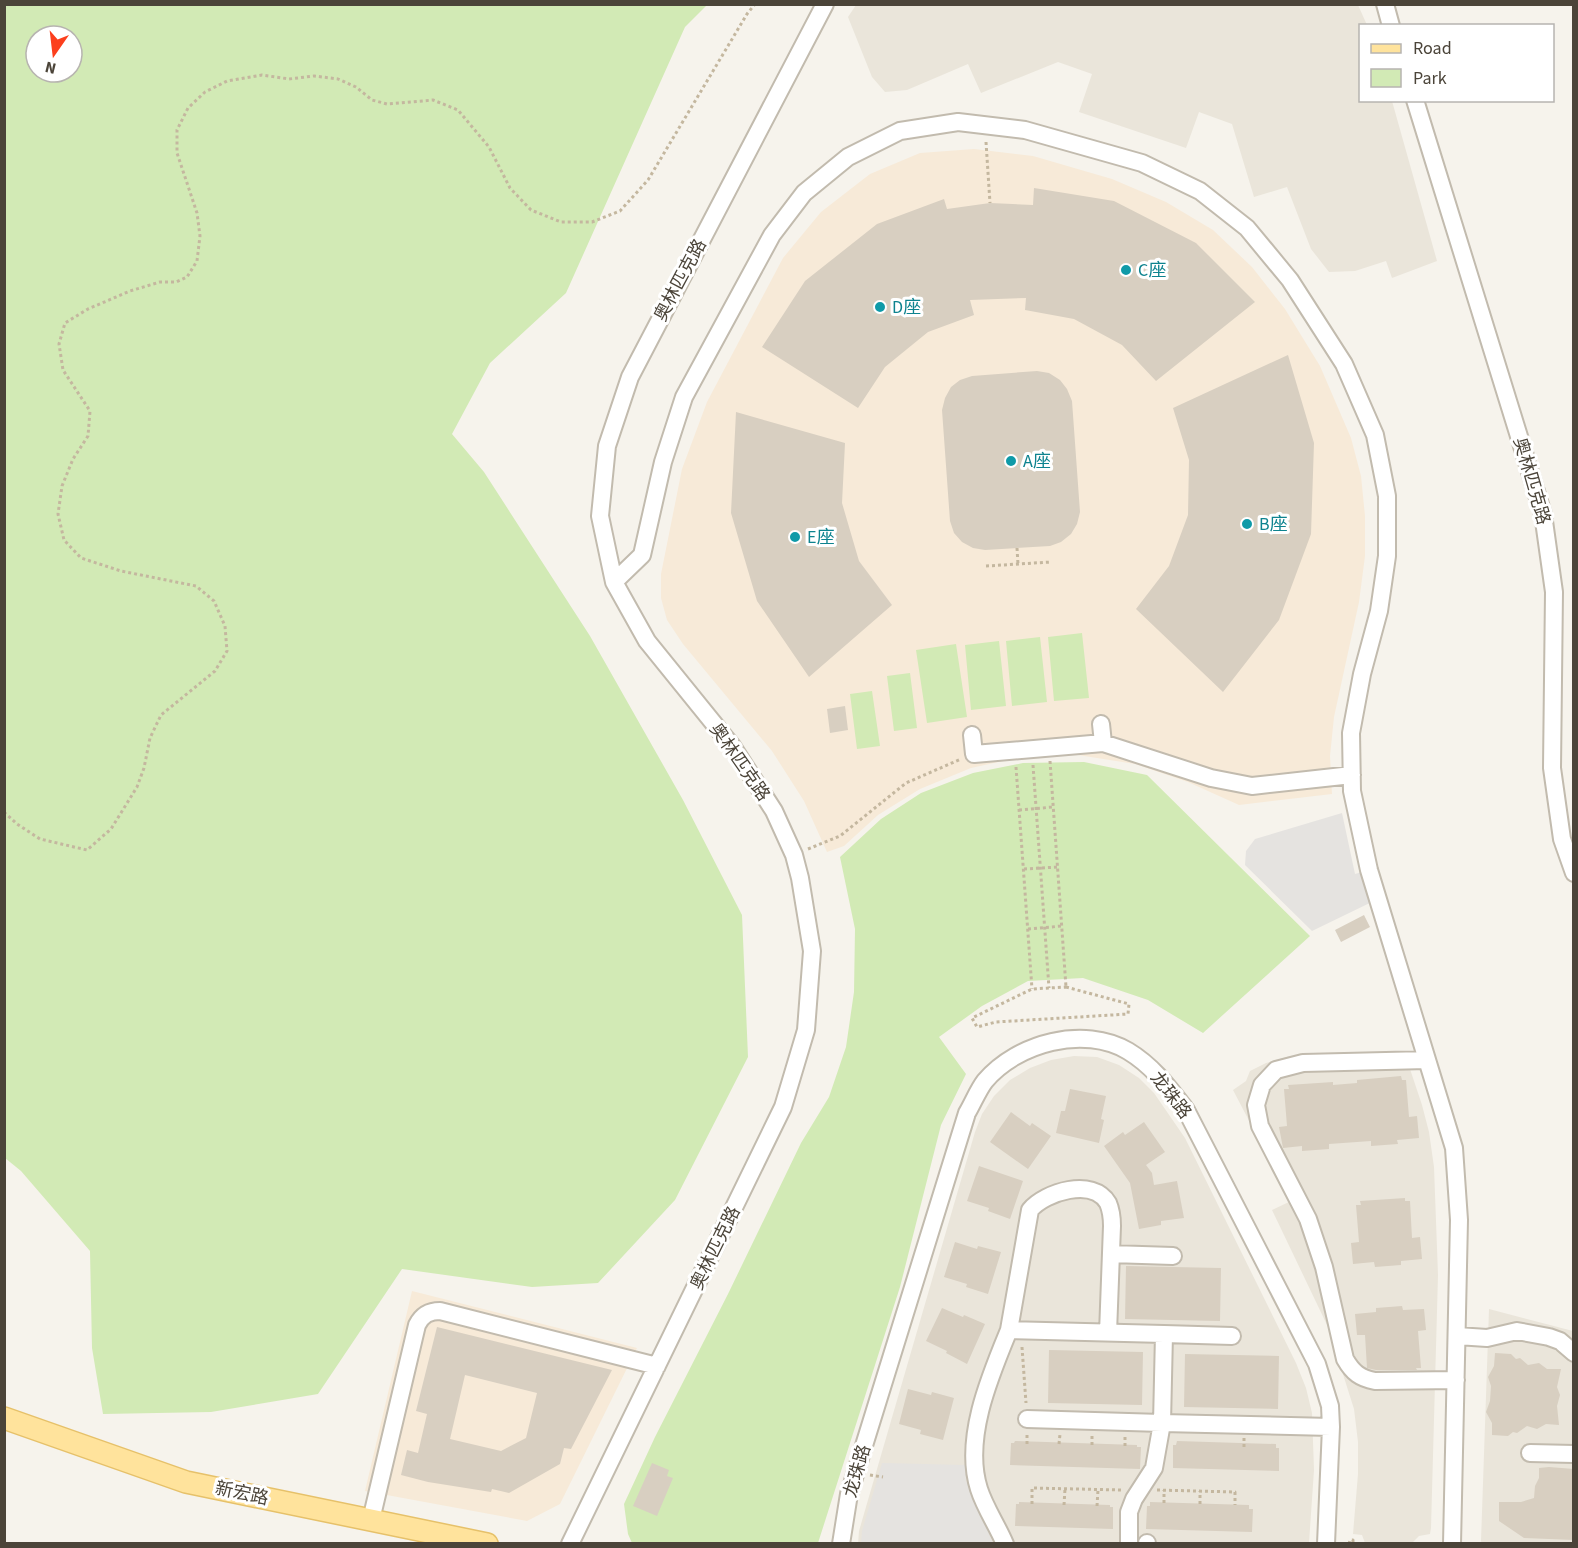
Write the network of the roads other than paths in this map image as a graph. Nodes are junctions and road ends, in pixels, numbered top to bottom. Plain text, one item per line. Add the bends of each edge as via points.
1 (825, 4) edge
2 (1385, 4) edge
3 (1390, 24) edge
4 (1416, 102) edge
5 (614, 582) junction
6 (1101, 724) dead end
7 (972, 735) dead end
8 (1103, 743) junction
9 (1352, 775) junction
10 (1574, 873) edge
11 (1427, 1060) junction
12 (1111, 1254) junction
13 (1173, 1256) dead end
14 (1015, 1331) junction
15 (1108, 1333) junction
16 (1164, 1334) junction
17 (1232, 1336) dead end
18 (1457, 1336) junction
19 (1487, 1338) junction
20 (1507, 1344) dead end
21 (1574, 1353) edge
22 (657, 1366) junction
23 (1456, 1380) junction
24 (4, 1418) edge
25 (1162, 1423) junction
26 (1027, 1426) road end
27 (1332, 1427) junction
28 (1530, 1453) dead end
29 (1574, 1454) edge
30 (371, 1520) junction
31 (487, 1544) edge
32 (570, 1544) edge
33 (841, 1544) edge
34 (1005, 1544) edge
35 (1129, 1544) edge
36 (1326, 1544) edge
37 (1452, 1544) edge

1 - 5 street, 奥林匹克路 via 630,377 607,446 600,516
2 - 3 street
4 - 10 street, 奥林匹克路 via 1544,514 1554,592 1552,768 1562,839
5 - 9 street via 642,555 663,462 684,398 772,235 804,193 848,157 900,131 957,122 1025,130 1142,163 1200,191 1247,228 1290,280 1344,364 1375,435 1387,496 1387,556 1379,611 1351,733
5 - 22 street, 奥林匹克路 via 646,641 732,746 774,811 794,855 812,951 806,1030 783,1107
6 - 8 street
7 - 8 street via 974,754
8 - 9 street via 1211,778 1252,786
9 - 11 street via 1369,870
11 - 18 street via 1454,1148 1459,1220
11 - 23 street via 1302,1063 1276,1070 1262,1085 1256,1105 1260,1126 1308,1219 1324,1267 1345,1359 1353,1372 1375,1381
12 - 13 street
12 - 14 street via 1111,1213 1102,1196 1076,1189 1055,1193 1036,1203 1027,1220
12 - 15 street
14 - 15 street
14 - 34 street via 984,1398 975,1454 979,1487
15 - 16 street
16 - 17 street
16 - 25 street
18 - 19 street
18 - 23 street
19 - 20 street
19 - 21 street via 1517,1331 1533,1333 1560,1341
22 - 30 street via 440,1311 428,1312 417,1325
22 - 32 street, 奥林匹克路
23 - 37 street
24 - 30 main road, 新宏路 via 186,1482
25 - 26 street
25 - 27 street
25 - 35 street via 1154,1468 1129,1512
27 - 33 street, 龙珠路 via 1317,1364 1186,1110 1159,1074 1127,1050 1095,1040 1037,1045 985,1081 967,1113 849,1494
27 - 36 street, 龙珠路
28 - 29 street
30 - 31 main road, 新宏路

